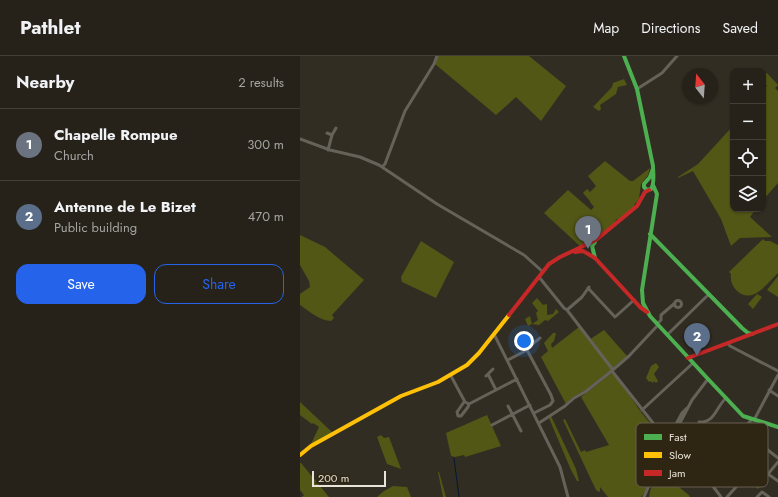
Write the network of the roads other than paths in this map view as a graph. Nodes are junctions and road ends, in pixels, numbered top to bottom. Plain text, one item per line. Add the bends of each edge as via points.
1 (437, 56) edge
2 (624, 56) edge
3 (677, 56) edge
4 (637, 89) junction
5 (336, 128) dead end
6 (327, 133) dead end
7 (332, 135) junction
8 (300, 139) edge
9 (328, 150) junction
10 (382, 168) junction
11 (653, 169) junction
12 (646, 181) junction
13 (653, 184) junction
14 (644, 186) junction
15 (649, 190) junction
16 (642, 197) junction
17 (655, 197) junction
18 (650, 234) junction
19 (658, 244) junction
20 (648, 245) junction
21 (583, 249) junction
22 (591, 249) junction
23 (543, 272) junction
24 (539, 277) junction
25 (708, 294) junction
26 (635, 301) junction
27 (642, 301) junction
28 (675, 302) dead end
29 (567, 310) junction
30 (647, 312) junction
31 (658, 324) junction
32 (778, 324) edge
33 (742, 328) junction
34 (494, 334) junction
35 (752, 334) junction
36 (667, 335) junction
37 (540, 338) dead end
38 (739, 339) junction
39 (727, 343) junction
40 (527, 350) junction
41 (688, 358) junction
42 (508, 360) junction
43 (693, 363) junction
44 (493, 369) dead end
45 (612, 370) junction
46 (778, 371) edge
47 (778, 375) edge
48 (451, 376) junction
49 (517, 379) junction
50 (708, 379) junction
51 (496, 390) junction
52 (769, 390) junction
53 (778, 396) edge
54 (726, 398) junction
55 (464, 402) junction
56 (469, 404) junction
57 (530, 405) junction
58 (508, 406) dead end
59 (688, 408) junction
60 (642, 410) junction
61 (534, 413) junction
62 (512, 414) junction
63 (747, 416) junction
64 (753, 419) junction
65 (699, 422) dead end
66 (539, 423) junction
67 (653, 423) edge
68 (677, 423) edge
69 (680, 423) edge
70 (745, 423) edge
71 (749, 423) edge
72 (766, 423) edge
73 (492, 424) dead end
74 (521, 431) dead end
75 (768, 449) edge
76 (300, 455) edge
77 (778, 458) edge
78 (778, 462) edge
79 (768, 474) joint
80 (778, 481) edge
81 (648, 487) edge
82 (713, 487) edge
83 (737, 487) edge
84 (568, 497) edge
85 (644, 497) edge
86 (721, 497) edge
87 (727, 497) edge
88 (756, 497) edge
89 (769, 497) edge

1 - 10 street via 405,111
2 - 4 street
3 - 4 street via 662,73
4 - 11 street
5 - 7 street
6 - 7 street
7 - 9 street
8 - 9 street
9 - 10 street via 368,160
10 - 23 street via 524,255
11 - 12 street
11 - 13 street
12 - 13 street via 650,180
12 - 14 street
13 - 15 street
13 - 17 street via 657,193
14 - 15 street
14 - 16 street
15 - 16 street
15 - 17 street via 654,192
16 - 22 street via 637,206 596,240
17 - 18 street
18 - 19 street
18 - 20 street
19 - 20 street
19 - 25 street
20 - 27 street
21 - 22 street
21 - 22 street
21 - 23 street via 555,259
22 - 26 street via 595,258
23 - 24 street
24 - 29 street
24 - 34 street
25 - 33 street
25 - 36 street
26 - 27 street
26 - 29 street via 615,317 589,287
26 - 30 street
27 - 30 street
28 - 31 street via 661,315
29 - 45 street
30 - 31 street
31 - 36 street
31 - 45 street via 629,356
32 - 35 street
33 - 35 street
33 - 38 street
34 - 42 street
34 - 48 street via 467,365
35 - 38 street
36 - 41 street
37 - 40 street
38 - 39 street
39 - 41 street
39 - 46 street
40 - 42 street
40 - 61 street via 553,399 552,403
41 - 43 street
42 - 49 street
43 - 50 street
43 - 60 street
44 - 51 street via 487,375
45 - 60 street
45 - 66 street
47 - 52 street
48 - 55 street
48 - 76 street via 401,396 311,446
49 - 51 street
49 - 57 street
50 - 54 street
50 - 59 street
51 - 56 street
52 - 53 street
52 - 64 street
54 - 63 street via 742,415
54 - 65 street via 711,419
55 - 56 street
55 - 56 street via 457,412 458,416 461,416
57 - 61 street
57 - 62 street
58 - 62 street
59 - 68 street via 682,412
59 - 69 street
60 - 67 street
61 - 66 street
62 - 73 street
62 - 74 street
63 - 64 street
63 - 70 street
64 - 71 street
64 - 72 street
66 - 84 street via 560,467
75 - 77 street
78 - 79 street
79 - 80 street
81 - 85 street
82 - 86 street
83 - 87 street
88 - 89 street via 761,492

